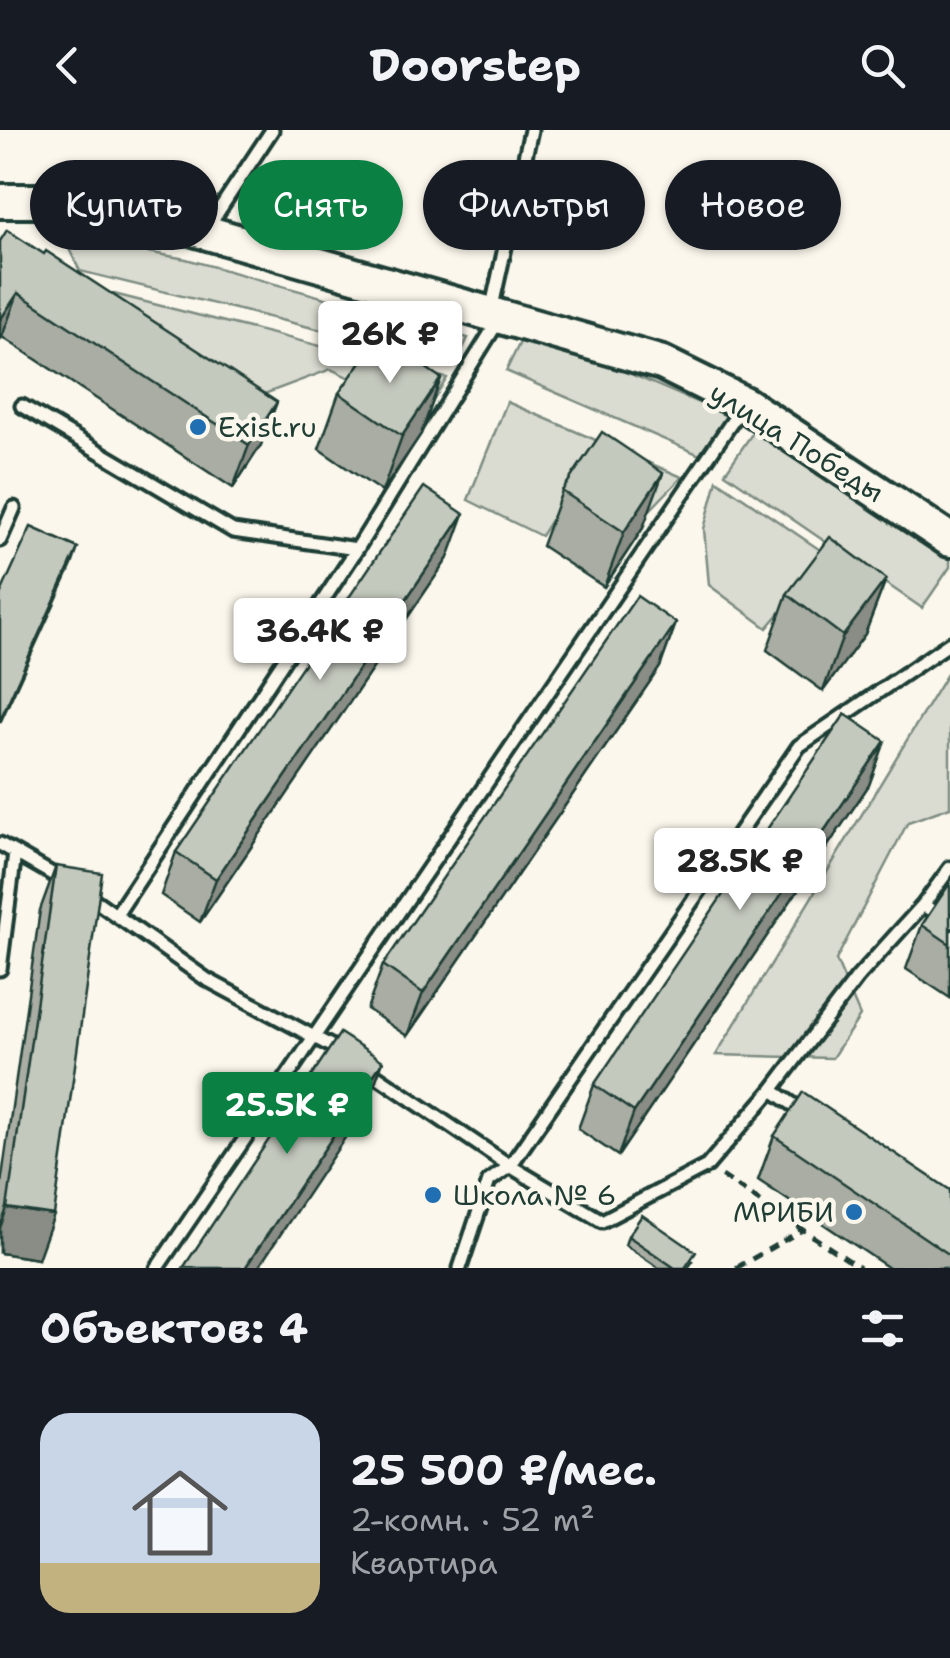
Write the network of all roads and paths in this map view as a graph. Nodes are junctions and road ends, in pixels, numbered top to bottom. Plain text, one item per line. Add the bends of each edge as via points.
1 (272, 130) edge
2 (530, 130) edge
3 (0, 201) edge
4 (30, 201) edge
5 (218, 213) edge
6 (218, 234) edge
7 (497, 313) junction
8 (745, 404) junction
9 (22, 406) dead end
10 (14, 508) dead end
11 (0, 540) edge
12 (950, 540) edge
13 (356, 549) junction
14 (950, 642) edge
15 (0, 844) edge
16 (15, 853) junction
17 (950, 868) edge
18 (923, 905) junction
19 (118, 912) junction
20 (950, 922) edge
21 (0, 969) edge
22 (318, 1036) junction
23 (772, 1090) junction
24 (821, 1124) edge
25 (510, 1166) junction
26 (707, 1166) junction
27 (804, 1229) junction
28 (156, 1268) edge
29 (460, 1268) edge
30 (736, 1268) edge
31 (860, 1268) edge

1 - 5 lane
2 - 7 lane
3 - 4 main road, улица Победы
6 - 7 main road, улица Победы
7 - 8 main road, улица Победы via 662,363
7 - 13 lane
8 - 12 main road, улица Победы
8 - 22 lane
9 - 13 lane via 233,531
10 - 11 lane
13 - 19 lane
14 - 25 lane via 799,746
15 - 16 lane
16 - 19 lane
16 - 21 lane
17 - 18 lane
18 - 20 lane
18 - 23 lane
19 - 22 lane via 206,978
22 - 25 lane
22 - 28 lane
23 - 24 lane
23 - 26 lane
25 - 26 lane via 602,1221
25 - 29 lane via 488,1182
26 - 27 path
27 - 30 path
27 - 31 path

